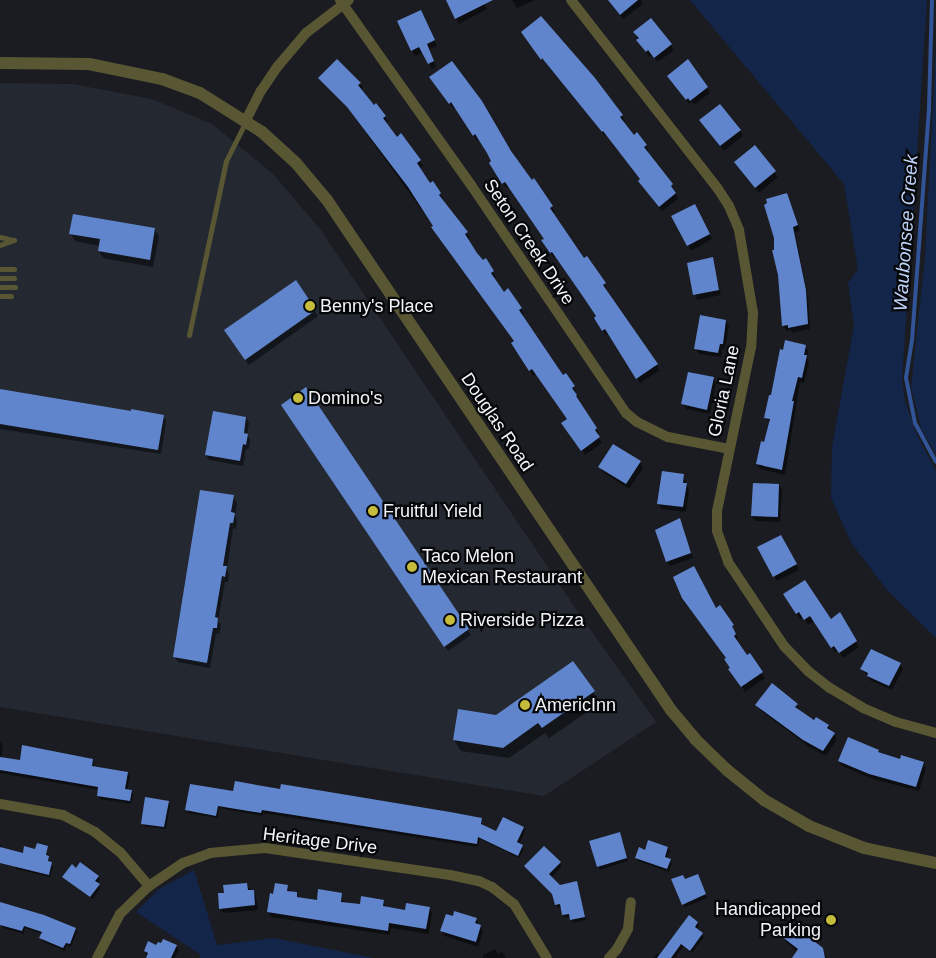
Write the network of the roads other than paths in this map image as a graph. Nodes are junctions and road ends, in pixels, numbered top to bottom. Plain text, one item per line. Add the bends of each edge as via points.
1 (571, 0) edge
2 (344, 2) edge
3 (0, 63) edge
4 (246, 120) junction
5 (0, 236) edge
6 (0, 245) edge
7 (0, 269) edge
8 (14, 269) dead end
9 (0, 278) edge
10 (14, 278) dead end
11 (0, 287) edge
12 (15, 287) dead end
13 (0, 296) edge
14 (11, 296) dead end
15 (189, 335) dead end
16 (729, 449) junction
17 (936, 733) edge
18 (0, 804) edge
19 (936, 863) edge
20 (149, 886) junction
21 (631, 902) dead end
22 (97, 958) edge
23 (547, 958) edge
24 (609, 958) edge

1 - 16 street, Gloria Lane via 718,189 739,230 753,313 751,347
2 - 4 street via 306,33 278,66
2 - 16 street, Seton Creek Drive via 626,413 668,437
3 - 4 street, Douglas Road via 89,64 139,73 200,93
4 - 15 lane via 226,161
4 - 19 street, Douglas Road via 296,162 327,200 671,710 695,738 764,800 809,826 864,848
5 - 6 lane via 14,240
7 - 8 lane
9 - 10 lane
11 - 12 lane
13 - 14 lane
16 - 17 street, Gloria Lane via 717,511 717,532 739,581 784,646 808,671 843,697 896,722
18 - 20 street via 64,815 120,852
20 - 22 street, Heritage Drive via 120,914
20 - 23 street, Heritage Drive via 183,864 210,853 265,848 450,875 479,881 504,895 523,915
21 - 24 street via 628,929

